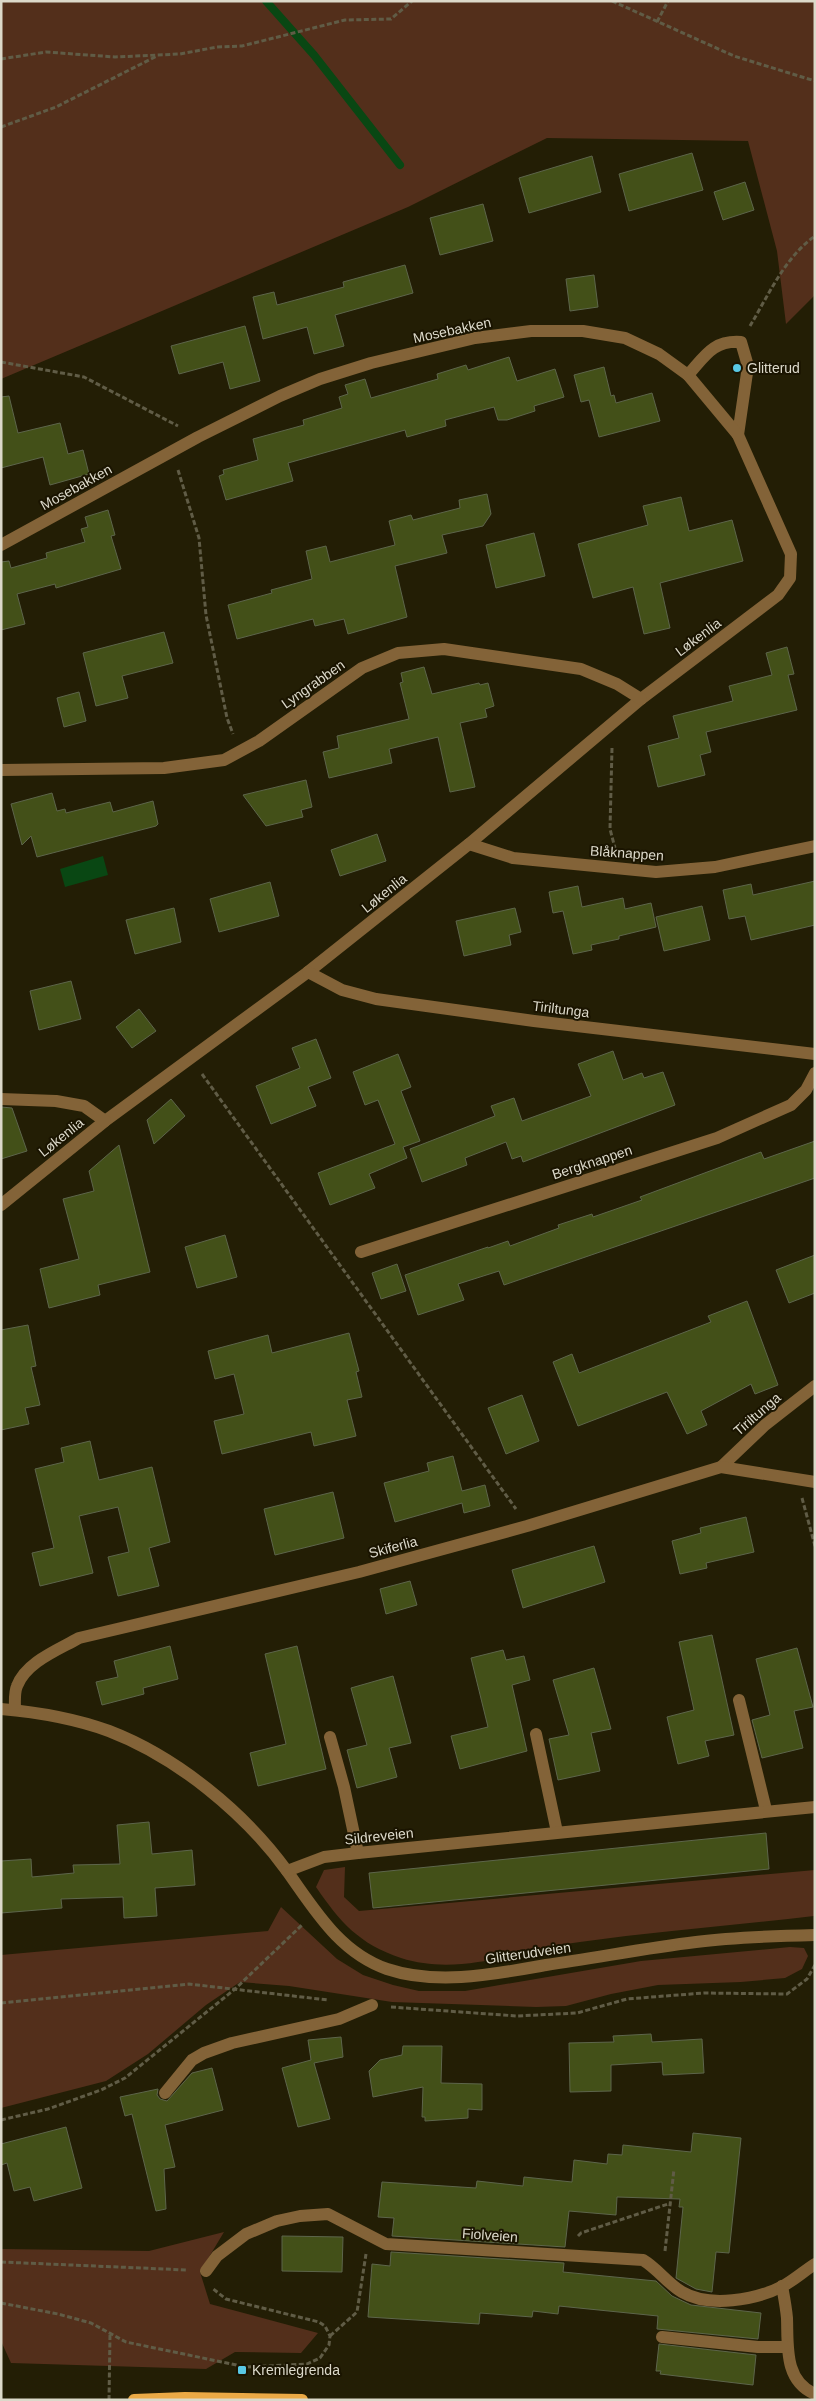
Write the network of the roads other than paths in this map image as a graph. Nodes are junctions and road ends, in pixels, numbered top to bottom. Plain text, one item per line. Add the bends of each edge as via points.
1 (688, 375) junction
2 (738, 435) junction
3 (1, 545) edge
4 (778, 595) joint
5 (641, 699) junction
6 (1, 770) edge
7 (468, 844) junction
8 (815, 846) edge
9 (308, 972) junction
10 (815, 1054) edge
11 (815, 1073) edge
12 (1, 1100) edge
13 (105, 1121) junction
14 (1, 1205) edge
15 (361, 1252) dead end
16 (815, 1386) edge
17 (721, 1467) junction
18 (815, 1482) edge
19 (738, 1700) dead end
20 (1, 1709) edge
21 (15, 1710) junction
22 (536, 1734) dead end
23 (330, 1737) dead end
24 (815, 1807) edge
25 (766, 1810) junction
26 (557, 1832) junction
27 (358, 1852) junction
28 (287, 1871) junction
29 (815, 1935) edge
30 (372, 2005) road end
31 (165, 2094) dead end
32 (815, 2264) edge
33 (206, 2271) road end
34 (782, 2286) junction
35 (662, 2337) dead end
36 (787, 2347) junction
37 (815, 2394) edge
38 (134, 2400) edge
39 (302, 2400) edge

1 - 2 street, Mosebakken
1 - 2 street via 713,347 730,341 741,342 748,366
1 - 3 street, Mosebakken via 660,354 625,338 583,330 531,331 476,338 371,363 280,396
2 - 4 street, Mosebakken via 791,554 790,578
4 - 5 street, Løkenlia
5 - 6 street, Lyngrabben via 617,684 581,669 444,649 398,653 362,668 259,741 224,760 164,768
5 - 7 street, Løkenlia
7 - 8 street, Blåknappen via 513,858 656,872 715,867
7 - 9 street, Løkenlia
9 - 10 street, Tiriltunga via 342,990 376,999
9 - 13 street, Løkenlia
11 - 15 street, Bergknappen via 806,1090 791,1105 717,1138
12 - 13 street via 56,1101 84,1106
13 - 14 street, Løkenlia
16 - 17 street, Tiriltunga via 765,1425
17 - 18 street, Skiferlia
17 - 21 street, Skiferlia via 528,1526 314,1583 79,1638 39,1660 24,1674 16,1687
19 - 25 street
20 - 21 street
21 - 28 street via 109,1732 152,1753 211,1790 249,1826
22 - 26 street
23 - 27 street
24 - 25 street, Sildreveien
25 - 26 street, Sildreveien
26 - 27 street, Sildreveien
27 - 28 street, Sildreveien via 324,1857
28 - 29 street, Glitterudveien via 316,1914 359,1955 386,1968 415,1976 446,1978 495,1973 696,1942
30 - 31 street via 339,2019 232,2043 204,2053 192,2060
32 - 34 street, Fiolveien
33 - 34 street, Fiolveien via 217,2256 246,2234 277,2221 328,2214 386,2244 643,2260 680,2291 709,2301 747,2298
34 - 36 street via 787,2316
35 - 36 street
36 - 37 street via 795,2378 807,2391
38 - 39 main road

